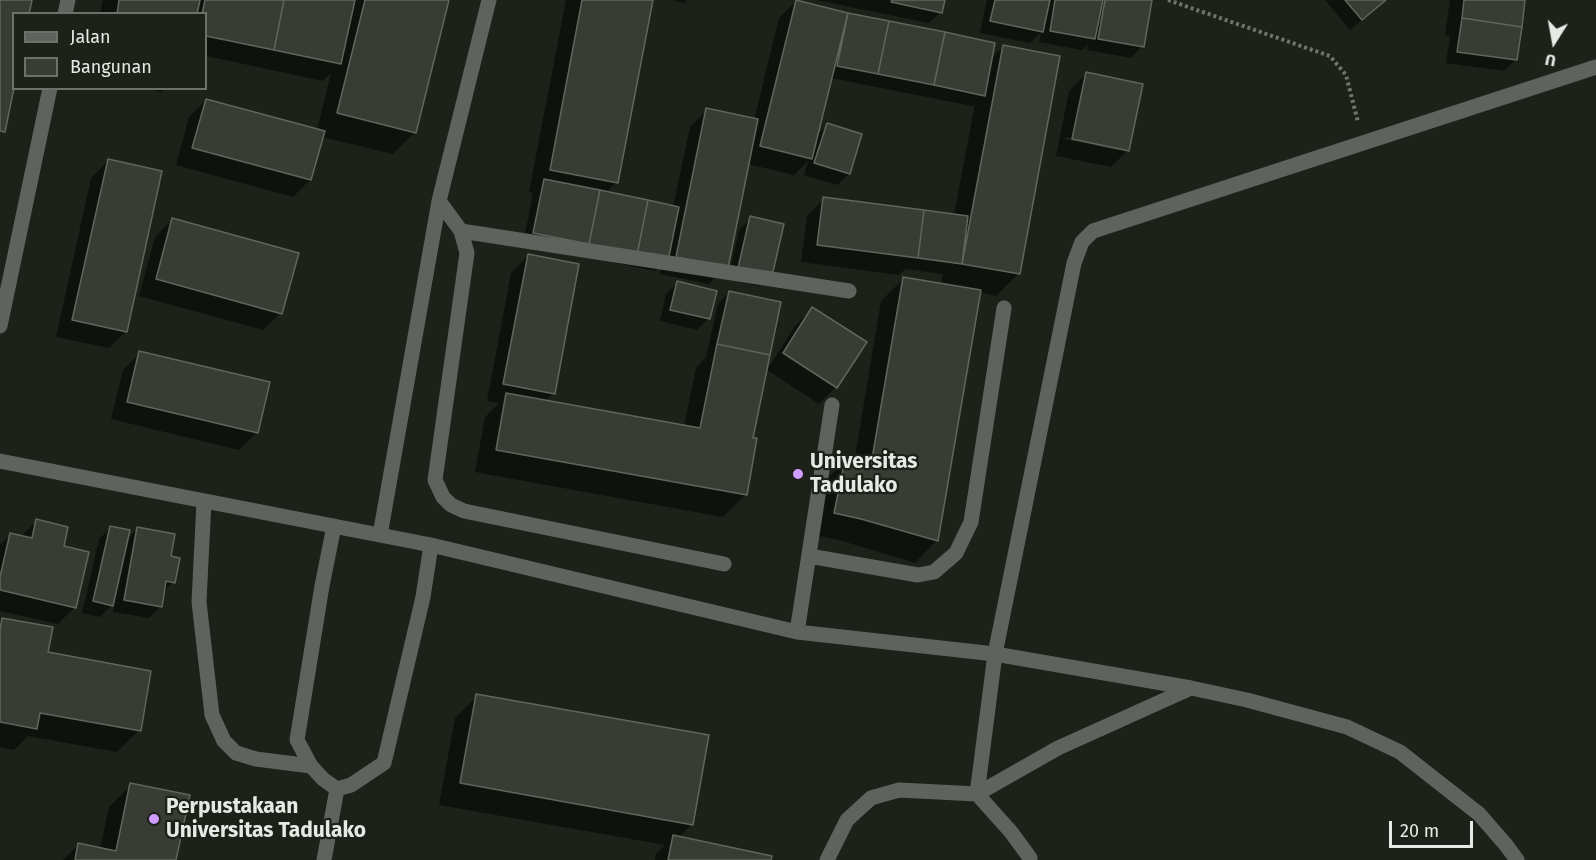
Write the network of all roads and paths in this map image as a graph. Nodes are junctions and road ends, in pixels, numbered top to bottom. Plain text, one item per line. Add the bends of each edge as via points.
1 (489, 0) edge
2 (1168, 0) edge
3 (1596, 67) edge
4 (50, 90) edge
5 (1364, 143) junction
6 (440, 201) junction
7 (461, 231) junction
8 (849, 291) dead end
9 (1004, 308) dead end
10 (0, 326) edge
11 (832, 405) dead end
12 (0, 461) edge
13 (204, 501) junction
14 (334, 526) junction
15 (380, 535) junction
16 (431, 545) junction
17 (809, 556) junction
18 (724, 564) dead end
19 (796, 632) junction
20 (995, 654) junction
21 (1191, 688) junction
22 (311, 766) junction
23 (337, 789) junction
24 (977, 794) junction
25 (1030, 859) edge
26 (324, 860) edge
27 (827, 860) edge
28 (1517, 860) edge

1 - 6 lane
2 - 5 path via 1330,56 1346,75
3 - 5 lane
4 - 10 lane
5 - 20 lane via 1093,231 1082,242 1074,263
6 - 7 lane
6 - 15 lane
7 - 8 lane
7 - 18 lane via 467,253 466,270 435,480 442,497 464,511
9 - 17 lane via 971,522 956,552 934,572 918,575
11 - 17 lane
12 - 13 lane
13 - 14 lane
13 - 22 lane via 198,602 212,715 224,741 236,753
14 - 15 lane
14 - 22 lane via 297,740
15 - 16 lane
16 - 19 lane
16 - 23 lane via 423,597 384,762 351,785
17 - 19 lane
19 - 20 lane
20 - 21 lane
20 - 24 lane
21 - 24 lane via 1058,748
21 - 28 lane via 1347,726 1400,752 1479,814
22 - 23 lane
23 - 26 lane
24 - 25 lane
24 - 27 lane via 899,790 871,798 847,820

